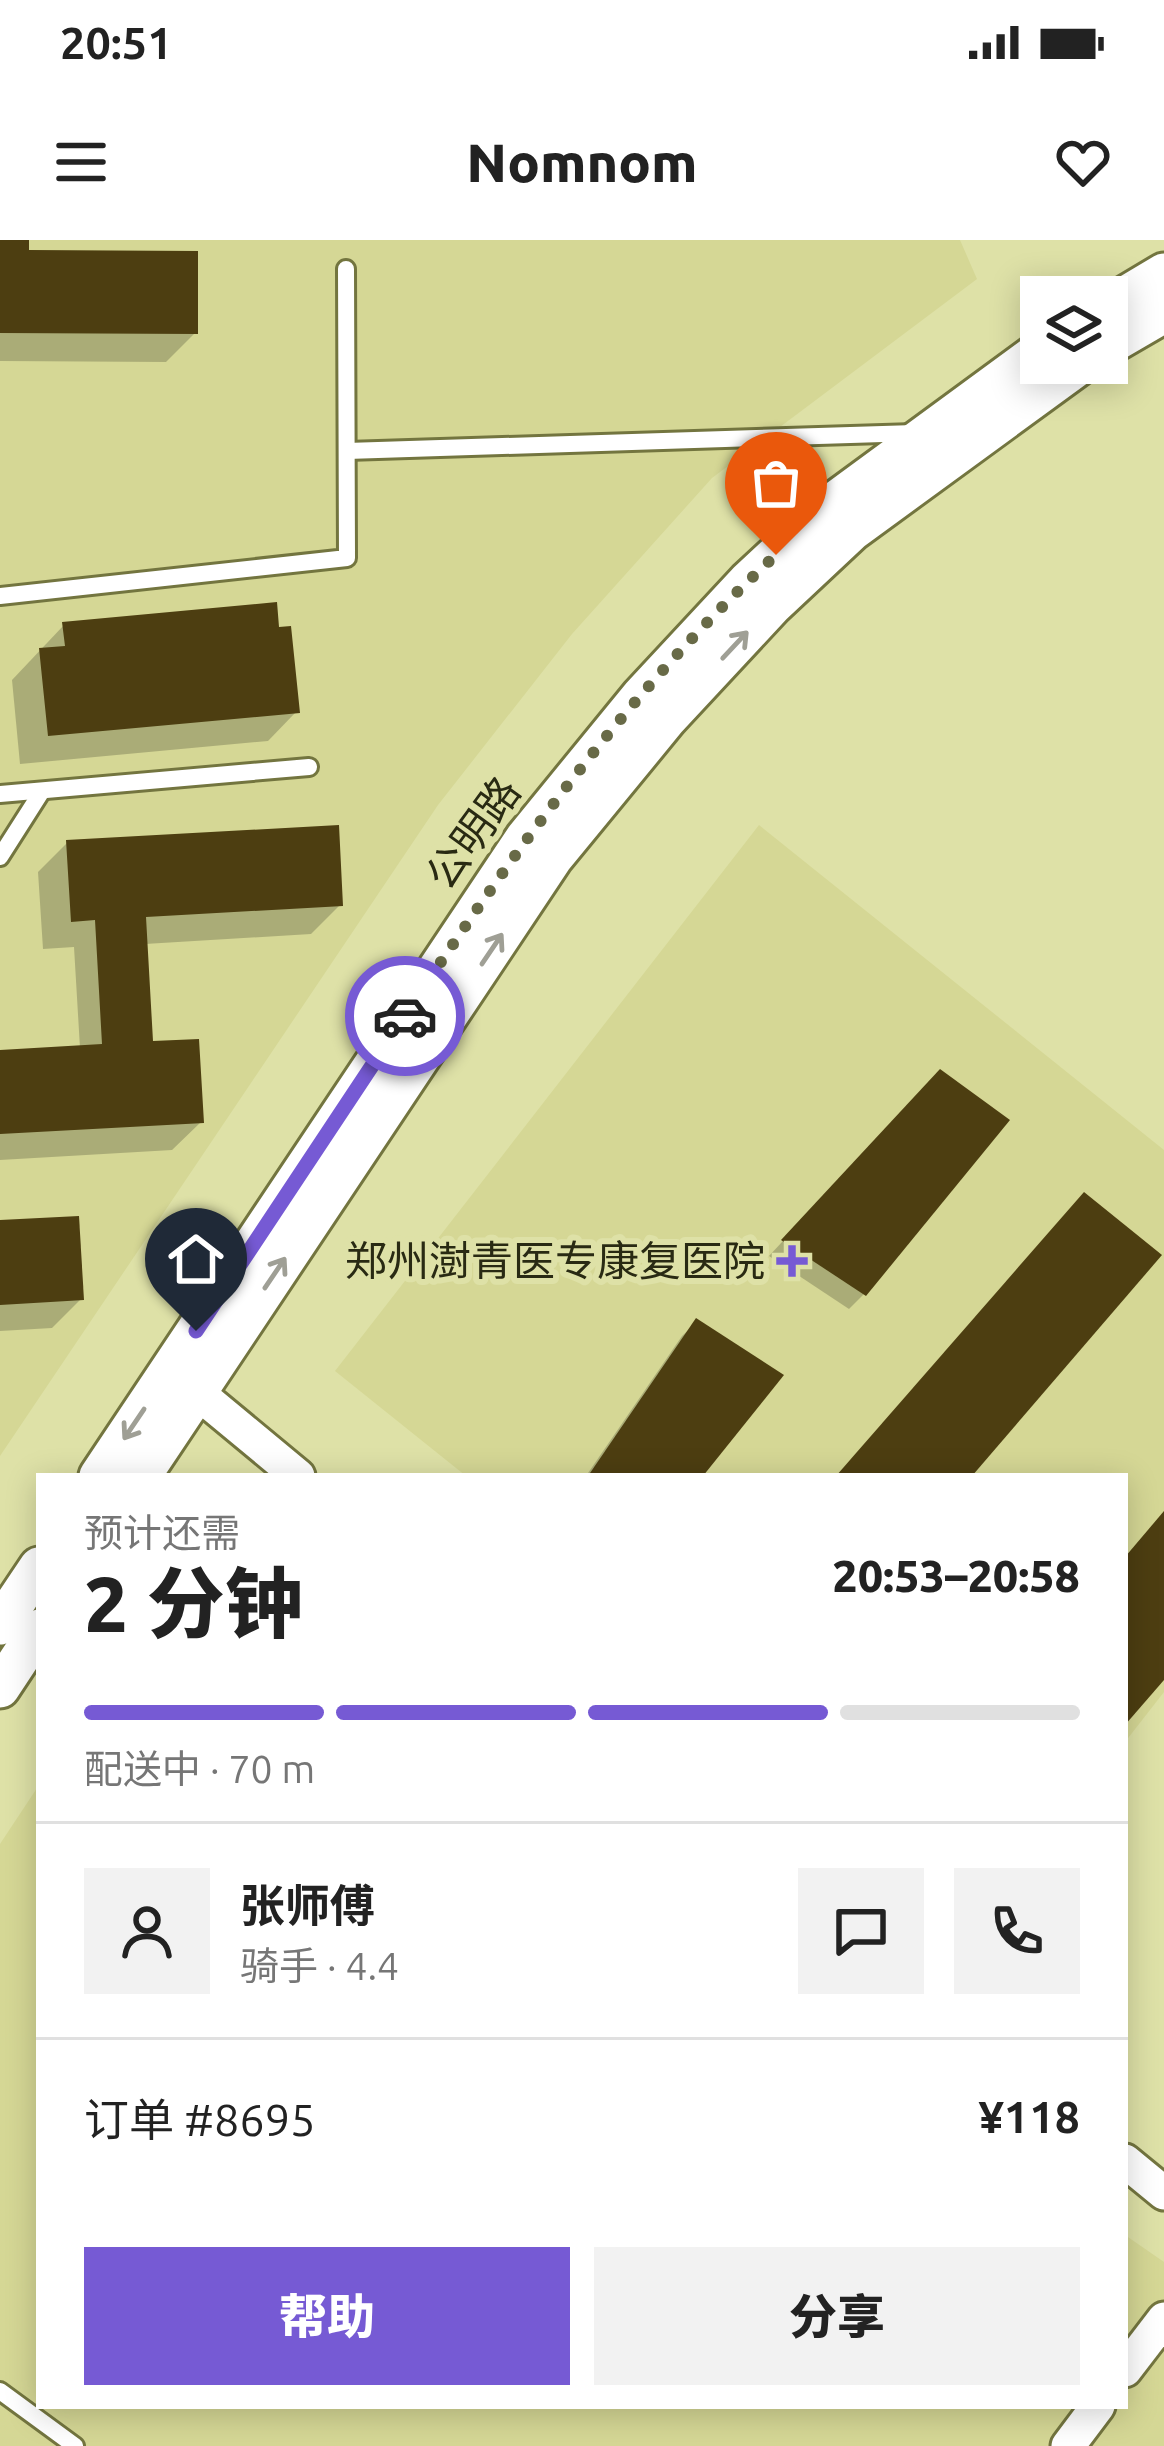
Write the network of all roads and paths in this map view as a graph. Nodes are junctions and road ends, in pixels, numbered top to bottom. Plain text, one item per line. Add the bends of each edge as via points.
1 (346, 269) dead end
2 (1164, 273) edge
3 (1128, 294) edge
4 (1164, 314) edge
5 (1128, 334) edge
6 (1020, 365) edge
7 (1053, 384) edge
8 (928, 433) junction
9 (347, 451) junction
10 (0, 596) edge
11 (309, 767) dead end
12 (42, 791) junction
13 (0, 794) edge
14 (0, 857) edge
15 (183, 1381) junction
16 (102, 1473) edge
17 (142, 1473) edge
18 (294, 1473) edge
19 (36, 1571) edge
20 (0, 1625) edge
21 (36, 1634) edge
22 (0, 1688) edge
23 (1128, 2163) edge
24 (1164, 2193) edge
25 (1164, 2319) edge
26 (1128, 2366) edge
27 (0, 2391) edge
28 (1096, 2409) edge
29 (75, 2446) edge
30 (1068, 2446) edge

1 - 9 lane
2 - 3 street
4 - 5 street
6 - 8 street, 公明路
15 -> 7 street, 公明路 via 553,858 667,719 852,532
8 - 9 lane
8 - 15 street, 公明路 via 830,505 748,580 525,838
9 - 10 lane via 347,558
11 - 12 lane
12 - 13 lane
12 - 14 lane
15 -> 16 street, 公明路
15 - 17 street, 公明路
15 - 18 street
19 - 20 street
21 - 22 street
23 - 24 street
25 - 26 street
27 - 29 lane
28 - 30 street

